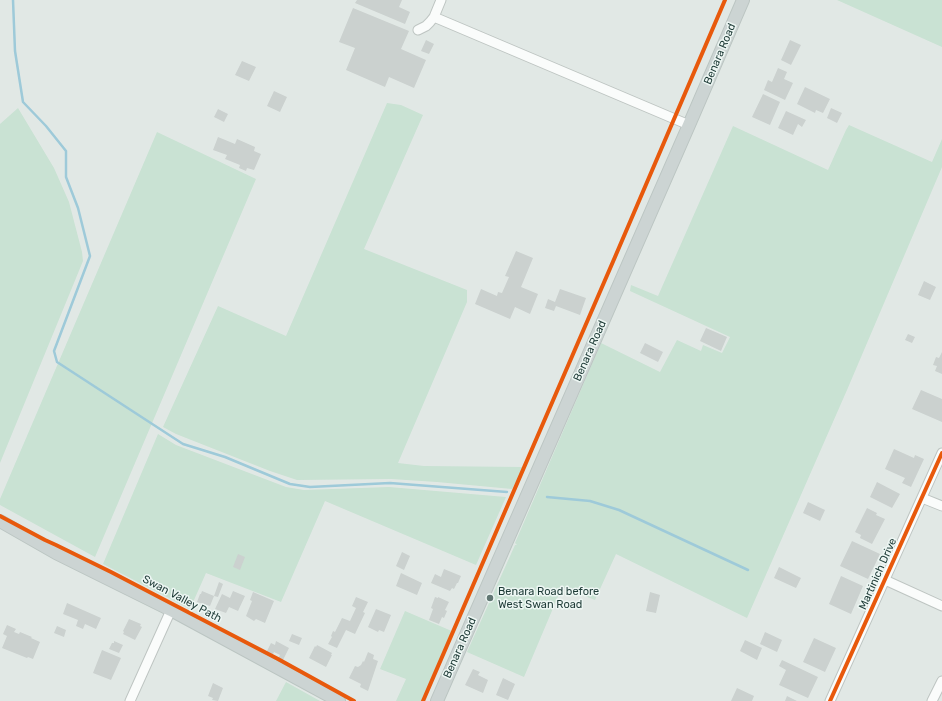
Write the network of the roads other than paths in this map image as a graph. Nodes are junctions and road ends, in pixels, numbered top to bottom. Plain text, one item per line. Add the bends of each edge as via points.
1 (440, 0) edge
2 (743, 0) edge
3 (434, 17) junction
4 (418, 30) dead end
5 (689, 125) junction
6 (942, 453) edge
7 (922, 498) junction
8 (942, 506) edge
9 (0, 521) edge
10 (885, 580) junction
11 (942, 606) edge
12 (171, 610) junction
13 (942, 681) edge
14 (130, 701) edge
15 (339, 701) edge
16 (437, 701) edge
17 (830, 701) edge
18 (932, 701) edge

1 - 3 street
2 - 5 main road, Benara Road
3 - 4 street
3 - 5 street
5 - 16 main road, Benara Road
6 - 7 street, Martinich Drive
7 - 8 street
7 - 10 street, Martinich Drive
9 - 12 main road via 81,566
10 - 11 street
10 - 17 street, Martinich Drive
12 - 14 street
12 - 15 main road
13 - 18 street

